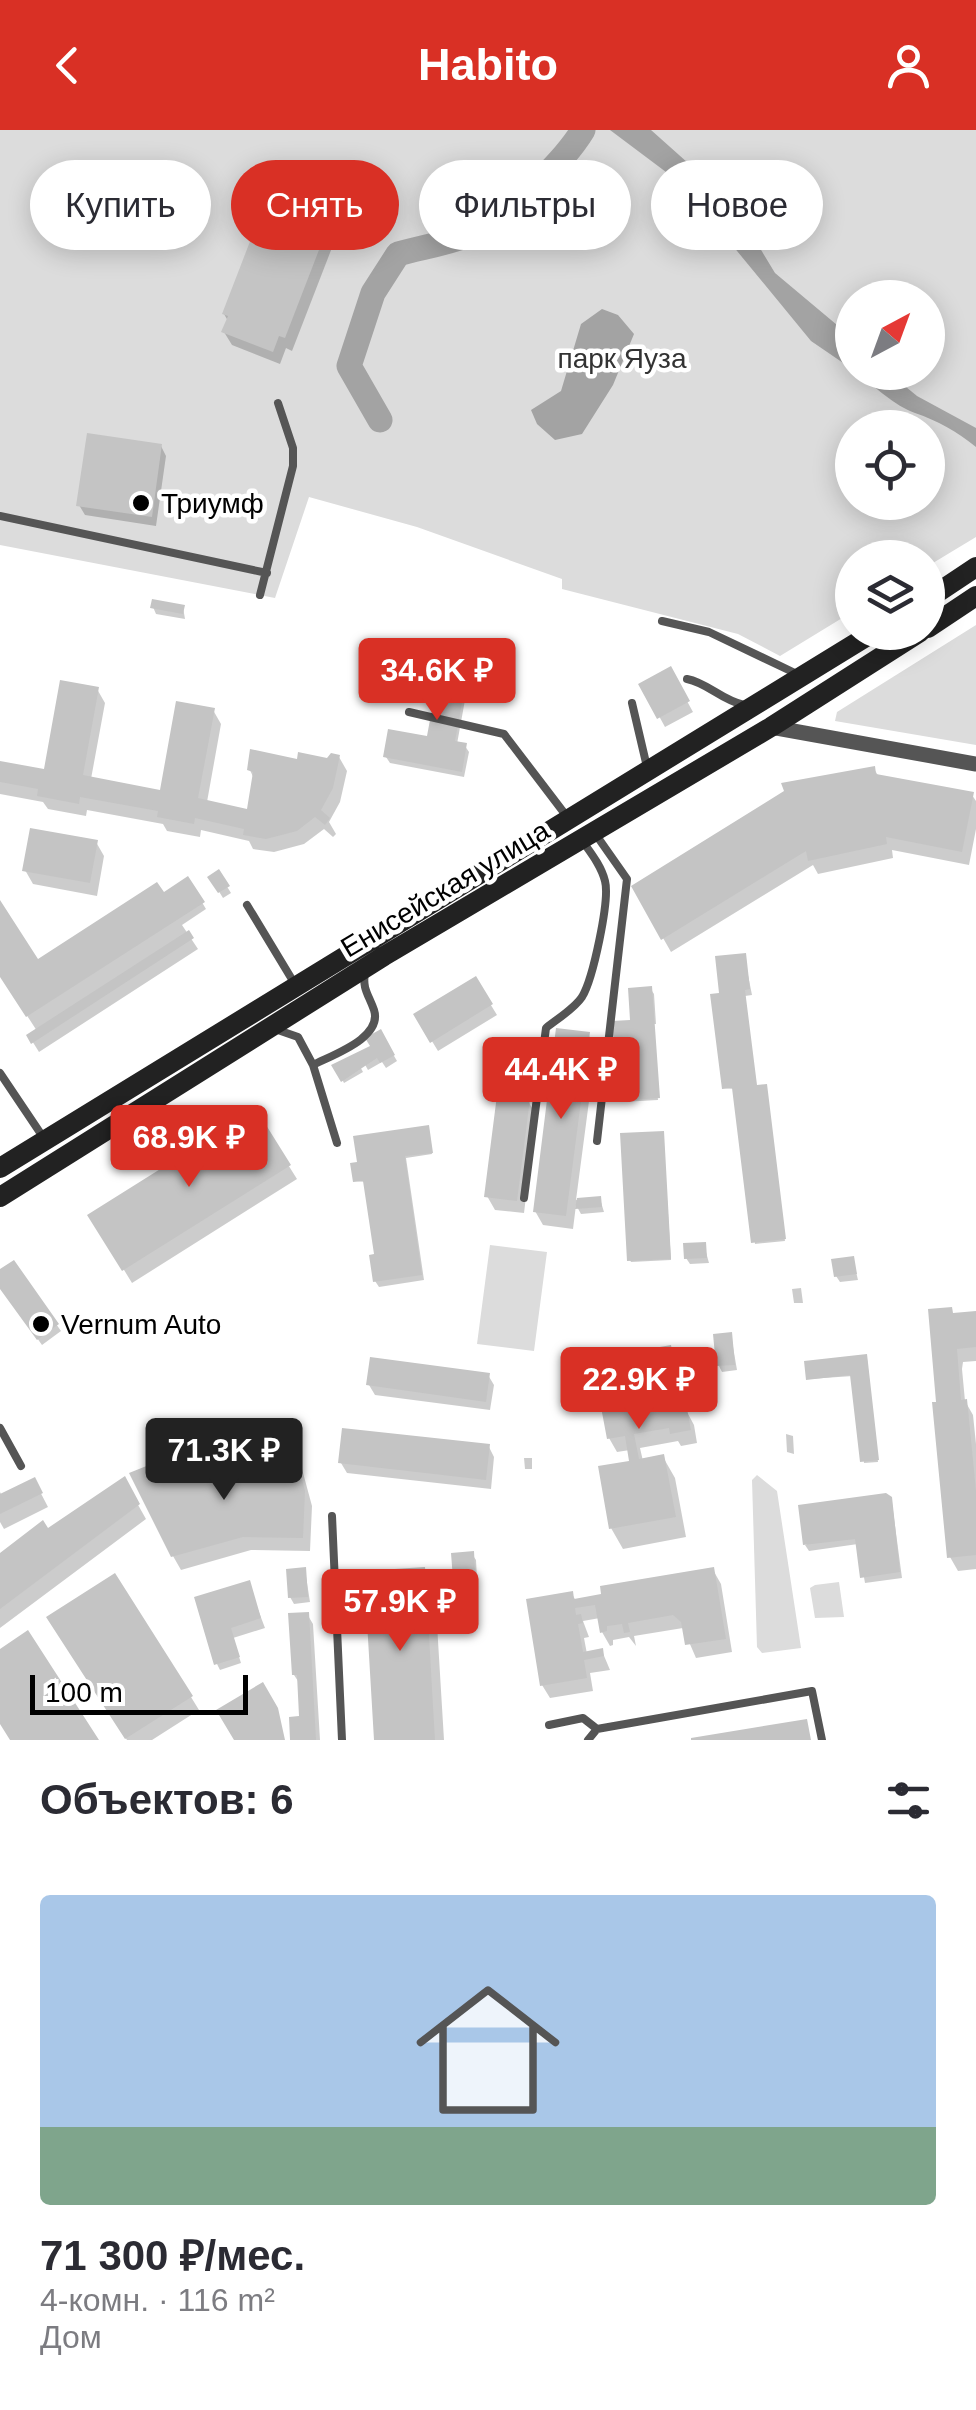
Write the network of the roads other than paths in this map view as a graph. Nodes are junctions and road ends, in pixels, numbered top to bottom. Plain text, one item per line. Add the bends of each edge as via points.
1 (278, 403) dead end
2 (0, 516) edge
3 (976, 568) edge
4 (267, 572) junction
5 (945, 588) edge
6 (260, 595) dead end
7 (976, 596) edge
8 (945, 617) edge
9 (662, 621) dead end
10 (845, 650) edge
11 (892, 650) edge
12 (803, 676) junction
13 (686, 680) dead end
14 (632, 703) dead end
15 (753, 708) junction
16 (409, 712) dead end
17 (771, 727) junction
18 (976, 764) edge
19 (649, 773) junction
20 (582, 831) junction
21 (248, 905) dead end
22 (366, 968) junction
23 (296, 986) junction
24 (271, 1027) junction
25 (313, 1065) junction
26 (0, 1073) edge
27 (45, 1140) junction
28 (597, 1141) dead end
29 (337, 1143) dead end
30 (0, 1168) edge
31 (0, 1196) edge
32 (524, 1198) dead end
33 (0, 1428) edge
34 (21, 1466) dead end
35 (332, 1516) dead end
36 (548, 1725) dead end
37 (597, 1729) junction
38 (342, 1740) edge
39 (588, 1740) edge
40 (822, 1740) edge

1 - 4 lane via 293,466
2 - 4 lane
3 - 5 main road
4 - 6 lane
7 - 8 main road
9 - 12 lane via 708,632
10 - 12 main road, Енисейская улица
11 - 17 main road, Енисейская улица
12 - 15 main road, Енисейская улица
13 - 15 lane
14 - 19 lane
15 - 19 main road, Енисейская улица
16 - 20 lane via 504,734
17 - 18 street
17 - 20 main road, Енисейская улица
19 - 20 main road, Енисейская улица
20 - 22 main road, Енисейская улица
20 - 23 main road, Енисейская улица
20 - 28 lane via 627,879
20 - 32 lane via 606,898 580,1000 546,1028
21 - 23 lane
22 - 24 main road, Енисейская улица
22 - 25 lane via 362,986 376,1022 366,1036
23 - 27 main road, Енисейская улица
24 - 25 lane via 298,1036
24 - 31 main road, Енисейская улица
25 - 29 lane
26 - 27 lane
27 - 30 main road, Енисейская улица
33 - 34 lane
35 - 38 lane
36 - 37 lane via 583,1718
37 - 39 lane
37 - 40 lane via 812,1691

